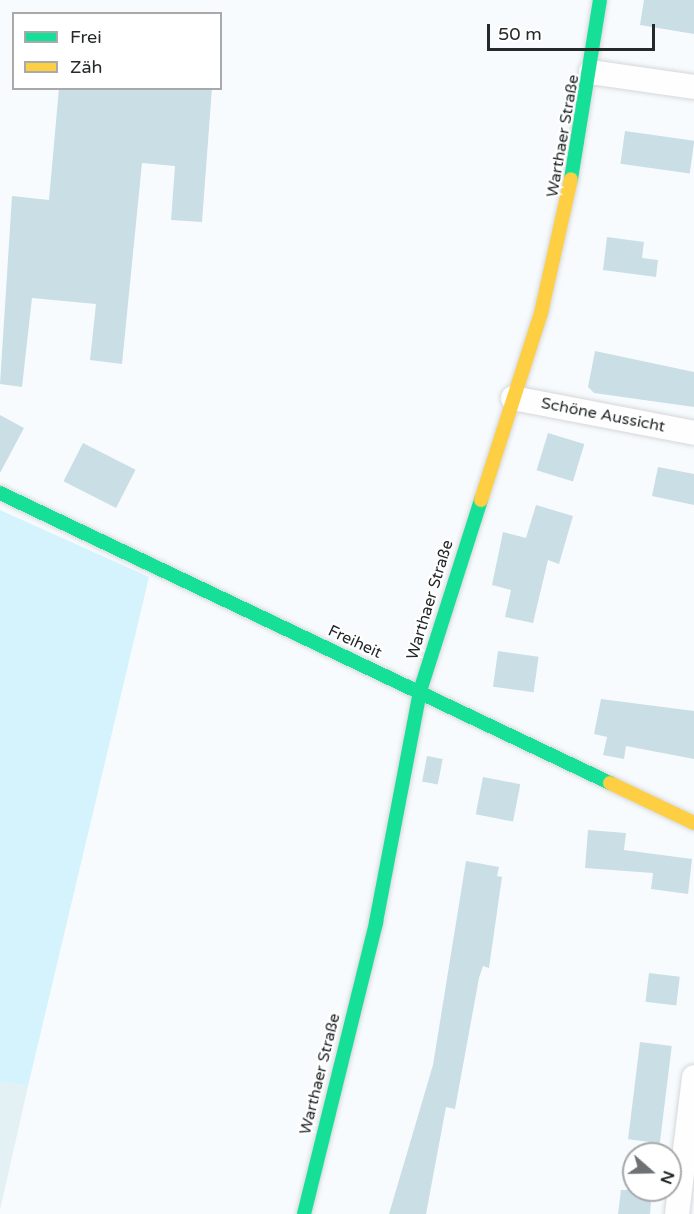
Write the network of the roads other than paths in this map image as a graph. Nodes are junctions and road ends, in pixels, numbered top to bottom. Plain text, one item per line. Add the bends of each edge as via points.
1 (600, 0) edge
2 (591, 72) junction
3 (694, 87) edge
4 (513, 398) junction
5 (694, 432) edge
6 (0, 493) edge
7 (420, 691) junction
8 (694, 823) edge
9 (694, 1077) edge
10 (304, 1214) edge
11 (677, 1214) edge

1 - 2 street, Warthaer Straße
2 - 3 street
2 - 4 street, Warthaer Straße via 562,231
4 - 5 street, Schöne Aussicht
4 - 7 street, Warthaer Straße
6 - 7 street, Freiheit
7 - 8 street, Freiheit
7 - 10 street, Warthaer Straße via 376,922
9 - 11 street

